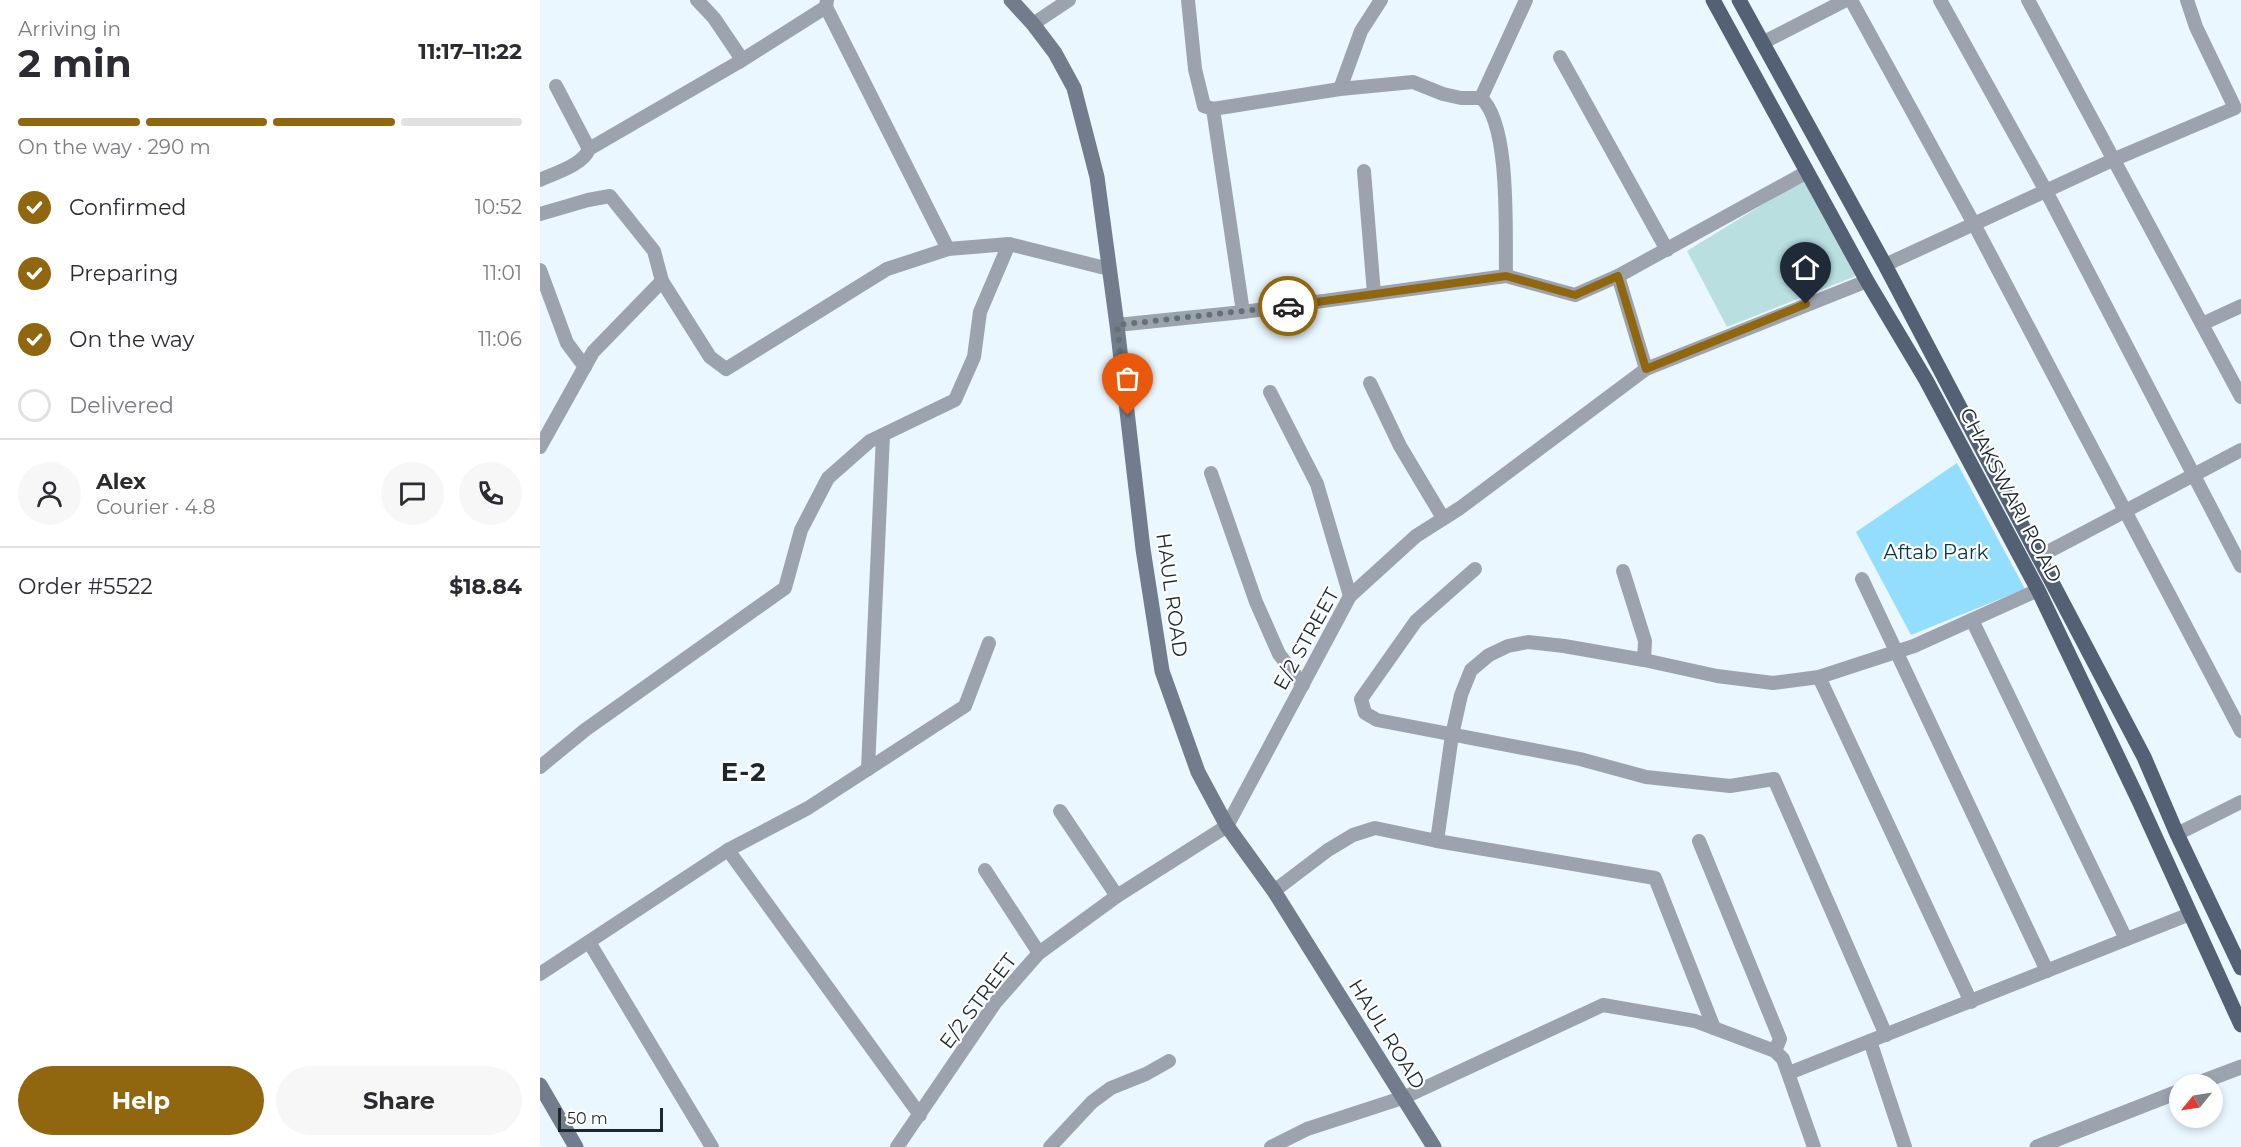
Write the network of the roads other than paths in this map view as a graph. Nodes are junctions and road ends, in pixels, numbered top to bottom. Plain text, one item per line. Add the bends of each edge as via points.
1 (697, 0) edge
2 (1011, 0) edge
3 (1069, 0) edge
4 (1188, 0) edge
5 (1381, 0) edge
6 (1526, 0) edge
7 (1713, 0) edge
8 (1739, 0) edge
9 (1846, 0) edge
10 (1851, 0) edge
11 (1940, 0) edge
12 (2028, 0) edge
13 (2187, 0) edge
14 (826, 3) edge
15 (1033, 24) junction
16 (1762, 43) junction
17 (1560, 57) dead end
18 (739, 62) junction
19 (556, 86) dead end
20 (1340, 89) junction
21 (1481, 98) junction
22 (1213, 109) junction
23 (589, 149) junction
24 (2115, 159) junction
25 (1364, 171) dead end
26 (1807, 172) junction
27 (540, 180) edge
28 (2046, 190) junction
29 (540, 214) edge
30 (1974, 224) junction
31 (1009, 244) junction
32 (948, 249) junction
33 (1667, 249) junction
34 (1885, 265) junction
35 (1110, 269) junction
36 (540, 270) edge
37 (1506, 276) junction
38 (1618, 276) junction
39 (662, 281) junction
40 (1867, 281) junction
41 (1374, 294) junction
42 (551, 299) junction
43 (2241, 306) edge
44 (540, 309) edge
45 (1243, 312) junction
46 (2202, 324) junction
47 (1117, 325) junction
48 (585, 367) junction
49 (1646, 369) junction
50 (1370, 383) dead end
51 (1270, 392) dead end
52 (2241, 397) edge
53 (883, 435) junction
54 (540, 447) edge
55 (2241, 450) edge
56 (1211, 473) dead end
57 (2194, 475) junction
58 (2126, 511) junction
59 (1443, 518) junction
60 (2040, 556) junction
61 (2241, 567) edge
62 (1475, 569) dead end
63 (1623, 571) dead end
64 (1862, 579) dead end
65 (2038, 590) junction
66 (1350, 596) junction
67 (1972, 620) junction
68 (989, 643) dead end
69 (1897, 651) junction
70 (1644, 660) junction
71 (1819, 677) junction
72 (1303, 685) junction
73 (2241, 731) edge
74 (1452, 735) junction
75 (540, 767) edge
76 (868, 769) junction
77 (2241, 802) edge
78 (1060, 811) dead end
79 (1227, 826) junction
80 (2177, 834) junction
81 (1437, 841) junction
82 (1700, 841) dead end
83 (728, 850) junction
84 (985, 870) dead end
85 (1274, 891) junction
86 (1117, 896) junction
87 (2190, 914) junction
88 (2126, 939) junction
89 (589, 942) junction
90 (1039, 953) junction
91 (2241, 968) edge
92 (2047, 971) junction
93 (540, 974) edge
94 (1971, 1002) junction
95 (2241, 1025) edge
96 (1714, 1028) junction
97 (1886, 1035) junction
98 (1870, 1041) junction
99 (1775, 1051) junction
100 (1169, 1061) dead end
101 (2241, 1067) edge
102 (1789, 1073) junction
103 (2222, 1074) edge
104 (540, 1085) edge
105 (2169, 1096) edge
106 (1402, 1098) junction
107 (920, 1115) junction
108 (2065, 1142) edge
109 (576, 1147) edge
110 (712, 1147) edge
111 (897, 1147) edge
112 (1050, 1147) edge
113 (1271, 1147) edge
114 (1434, 1147) edge
115 (1814, 1147) edge
116 (1905, 1147) edge
117 (2037, 1147) edge

1 - 18 street via 714,18 739,55
2 - 15 main road, HAUL ROAD
3 - 15 street
4 - 22 street via 1195,69 1204,106
5 - 20 street via 1361,31
6 - 21 street
7 - 26 main road, CHAKSWARI ROAD
8 - 16 main road, CHAKSWARI ROAD
9 - 16 street
10 - 30 street
11 - 28 street
12 - 24 street
13 - 24 street via 2235,108
14 - 18 street
14 - 32 street
15 - 35 main road, HAUL ROAD via 1074,88 1097,177
16 - 34 main road, CHAKSWARI ROAD
17 - 33 street
18 - 23 street
19 - 23 street
20 - 21 street via 1413,82 1443,94
20 - 22 street
21 - 37 street via 1490,105 1502,151
22 - 45 street
23 - 27 street via 586,156
24 - 28 street
24 - 46 street
25 - 41 street
26 - 33 street
26 - 40 main road, CHAKSWARI ROAD
28 - 30 street
28 - 57 street
29 - 39 street via 609,196 654,251
30 - 34 street
30 - 58 street
31 - 32 street
31 - 35 street
31 - 53 street via 980,312 975,357 955,400
32 - 39 street via 887,269 726,369 711,357
33 - 38 street
34 - 60 main road, CHAKSWARI ROAD
35 - 47 main road, HAUL ROAD
36 - 42 street
37 - 38 street via 1575,295
37 - 41 street
38 - 49 street
39 - 48 street via 593,352
40 - 49 street, E/2 STREET
40 - 65 main road, CHAKSWARI ROAD via 1926,380
41 - 45 street
42 - 44 street
42 - 48 street via 567,343
43 - 46 street
45 - 47 street
46 - 52 street
47 - 79 main road, HAUL ROAD via 1143,549 1162,671 1198,772
48 - 54 street
49 - 59 street, E/2 STREET
50 - 59 street via 1400,446
51 - 66 street via 1317,484
53 - 75 street via 870,441 828,477 801,530 785,588 585,730
53 - 76 street
55 - 57 street
56 - 72 street via 1256,602 1279,654
57 - 58 street
57 - 61 street
58 - 60 street
58 - 73 street
59 - 66 street, E/2 STREET via 1416,536
60 - 80 main road, CHAKSWARI ROAD via 2144,757
62 - 74 street via 1416,621 1361,699 1365,712 1377,720
63 - 70 street via 1645,640
64 - 69 street
65 - 67 street
65 - 87 main road, CHAKSWARI ROAD
66 - 72 street, E/2 STREET
67 - 69 street
67 - 88 street
68 - 76 street via 965,706
69 - 71 street
69 - 92 street
70 - 71 street via 1773,683
70 - 74 street via 1564,645 1528,642 1508,646 1471,670
71 - 94 street
72 - 79 street, E/2 STREET
74 - 81 street
74 - 97 street via 1580,759 1646,777 1730,786 1774,778
76 - 83 street via 808,808
77 - 80 street
78 - 86 street
79 - 85 main road, HAUL ROAD
79 - 86 street, E/2 STREET
80 - 91 main road, CHAKSWARI ROAD
81 - 85 street via 1375,828 1328,850
81 - 96 street via 1655,878
82 - 99 street via 1780,1039
83 - 89 street
83 - 107 street
84 - 90 street
85 - 106 main road, HAUL ROAD
86 - 90 street, E/2 STREET
87 - 88 street
87 - 95 main road, CHAKSWARI ROAD
88 - 92 street
89 - 93 street
89 - 110 street
90 - 107 street, E/2 STREET via 996,1004
92 - 94 street
94 - 97 street
96 - 99 street
96 - 106 street via 1603,1005
97 - 98 street
98 - 102 street
98 - 116 street
99 - 102 street
100 - 112 street via 1111,1088 1092,1102
101 - 103 street
102 - 115 street
104 - 109 main road
105 - 108 street
106 - 113 street via 1306,1129
106 - 114 main road, HAUL ROAD
107 - 111 street, E/2 STREET
108 - 117 street

